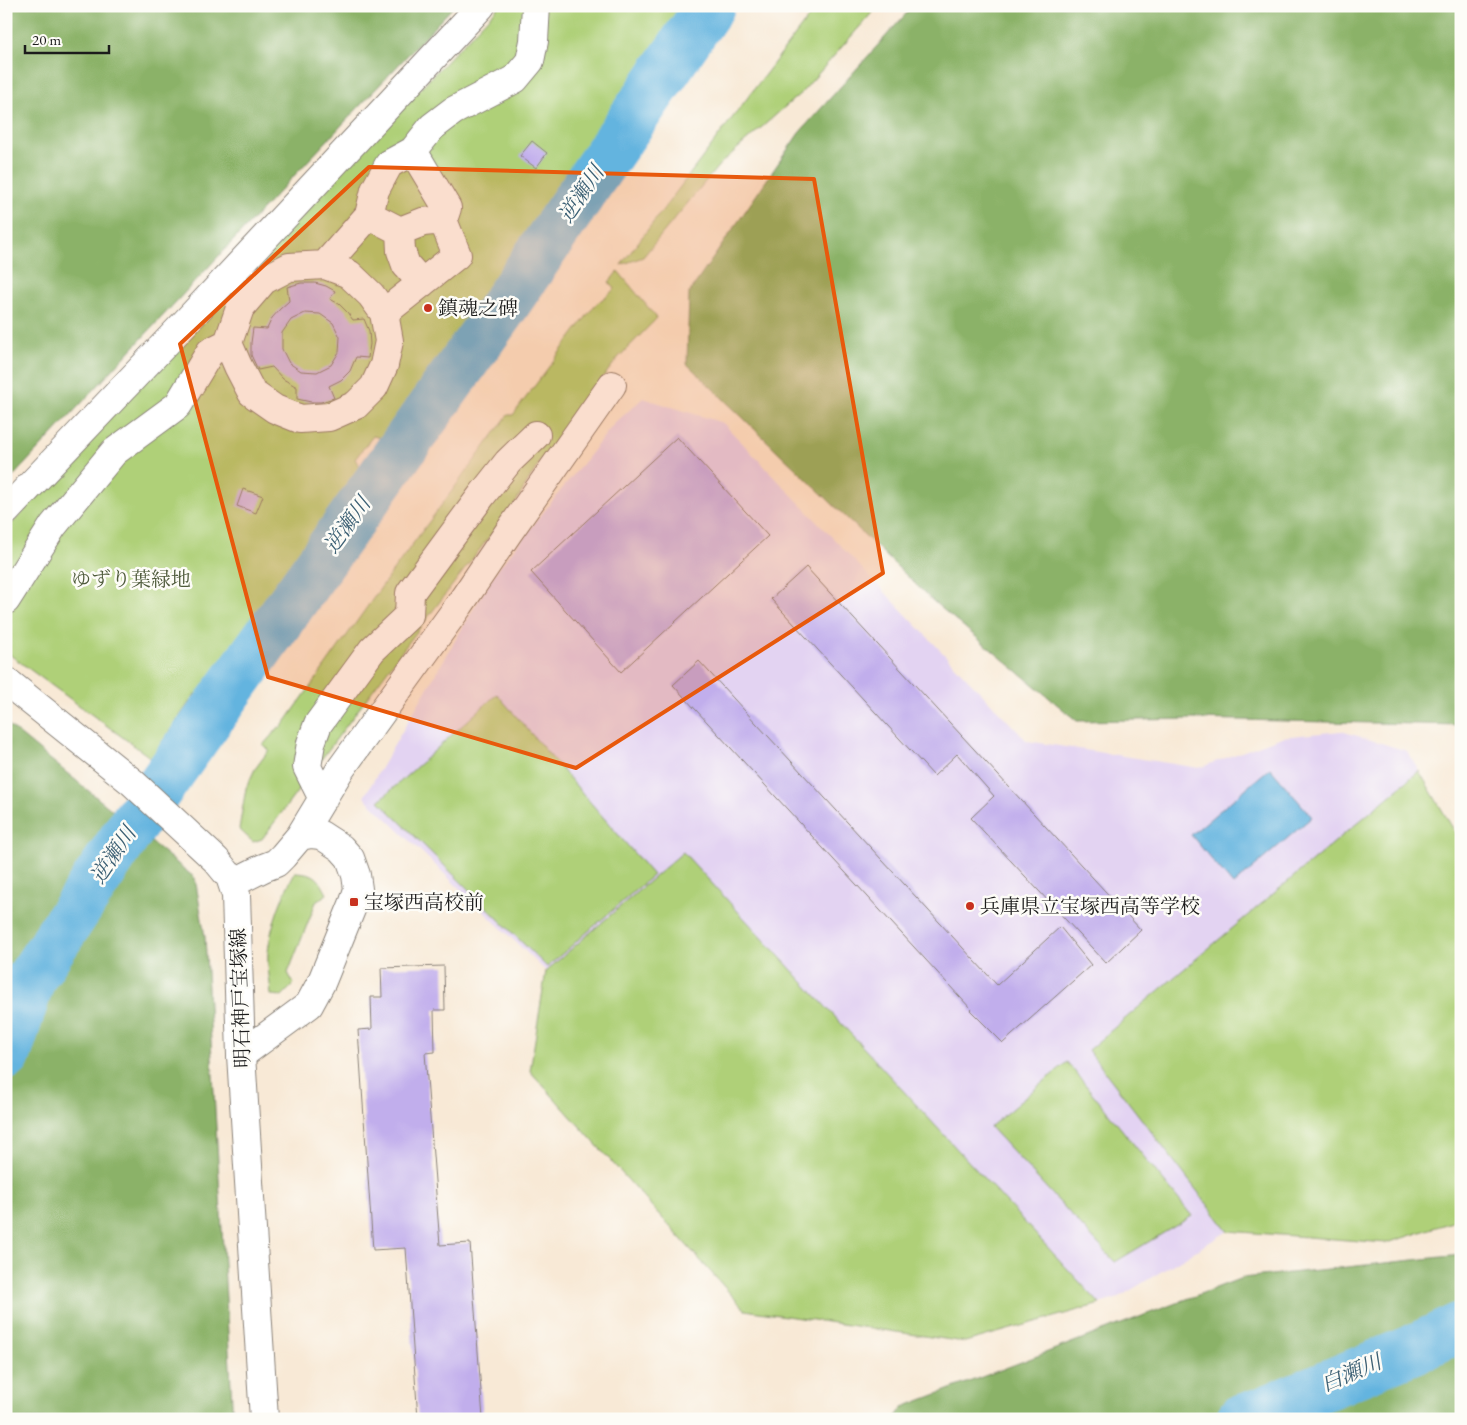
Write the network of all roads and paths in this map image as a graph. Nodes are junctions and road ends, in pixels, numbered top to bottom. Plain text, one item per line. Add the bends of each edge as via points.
1 (481, 6) edge
2 (536, 6) edge
3 (413, 151) junction
4 (369, 216) junction
5 (443, 220) junction
6 (400, 231) junction
7 (325, 265) junction
8 (422, 284) junction
9 (384, 312) junction
10 (184, 324) junction
11 (219, 348) junction
12 (612, 386) dead end
13 (536, 435) dead end
14 (6, 511) edge
15 (6, 600) edge
16 (6, 680) edge
17 (323, 799) junction
18 (300, 836) junction
19 (233, 883) junction
20 (241, 1055) junction
21 (264, 1419) edge

1 - 10 street
2 - 3 street via 530,61 515,79 453,111 432,127
3 - 4 street via 388,164 375,190
3 - 5 street via 447,208
4 - 6 street
4 - 7 street
5 - 6 street via 423,222
5 - 8 street via 457,255
6 - 8 street via 406,265
7 - 9 street via 349,274
7 - 11 street via 289,268 264,280 240,308
8 - 9 street
9 - 11 street via 389,341 384,365 374,387 356,405 329,417 300,420 275,409 252,394 238,366
10 - 11 street
10 - 14 street
11 - 15 street via 178,405 114,452 53,526
12 - 17 street via 340,770
13 - 17 street via 508,462 410,593 409,615 372,650 318,724 311,743 308,767
16 - 19 street, 明石神戸宝塚線 via 132,782 216,860
17 - 18 street
18 - 19 street via 276,863
18 - 20 street via 321,835 341,848 350,858 358,888 322,981 309,1005
19 - 20 street, 明石神戸宝塚線
20 - 21 street, 明石神戸宝塚線

